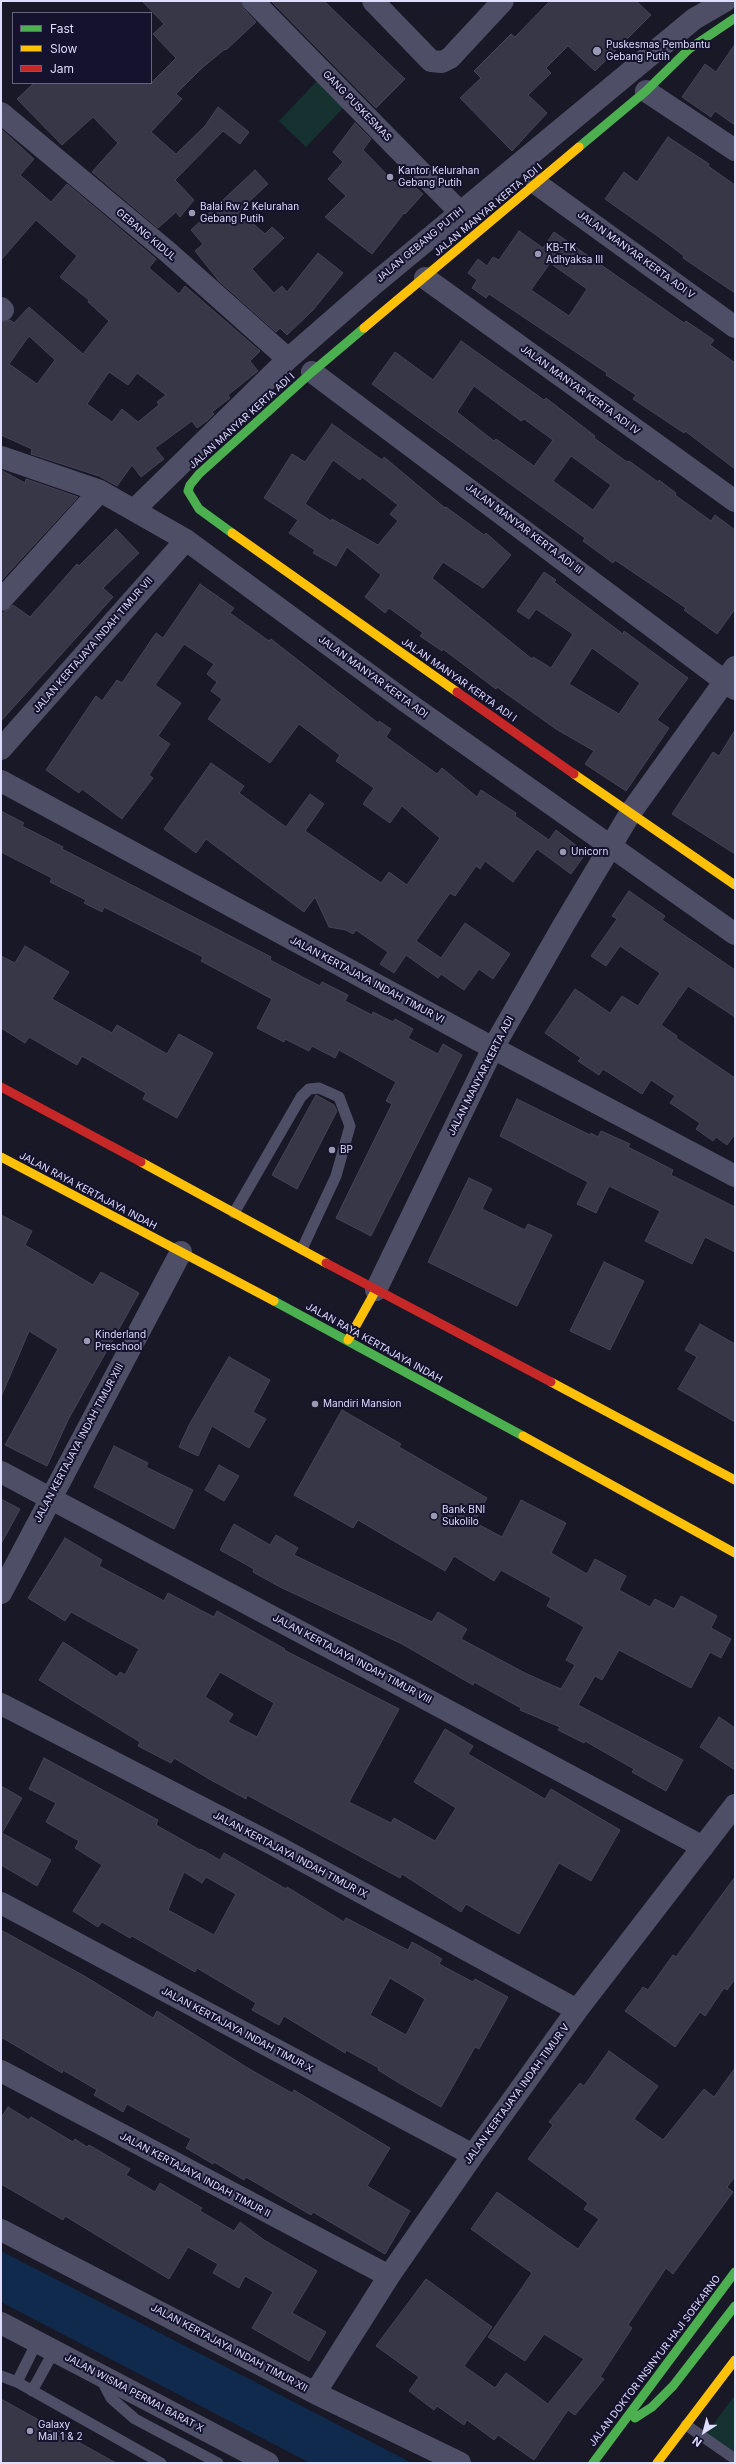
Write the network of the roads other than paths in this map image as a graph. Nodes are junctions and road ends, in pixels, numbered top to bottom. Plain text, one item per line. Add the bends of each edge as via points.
1 (254, 1) edge
2 (373, 1) edge
3 (503, 1) edge
4 (725, 1) edge
5 (735, 18) edge
6 (646, 91) junction
7 (1, 113) edge
8 (735, 150) edge
9 (537, 184) junction
10 (460, 212) junction
11 (425, 278) junction
12 (735, 326) edge
13 (288, 359) junction
14 (312, 372) junction
15 (1, 457) edge
16 (100, 491) junction
17 (735, 501) edge
18 (134, 510) junction
19 (186, 540) junction
20 (1, 600) edge
21 (731, 679) edge
22 (1, 749) edge
23 (1, 781) edge
24 (621, 830) junction
25 (735, 886) edge
26 (735, 934) edge
27 (493, 1048) junction
28 (1, 1087) edge
29 (1, 1157) edge
30 (735, 1176) edge
31 (234, 1213) junction
32 (302, 1249) junction
33 (181, 1252) junction
34 (376, 1290) junction
35 (348, 1340) junction
36 (1, 1472) edge
37 (735, 1480) edge
38 (49, 1498) junction
39 (735, 1553) edge
40 (1, 1593) edge
41 (1, 1704) edge
42 (735, 1805) edge
43 (703, 1847) junction
44 (1, 1903) edge
45 (577, 2010) junction
46 (1, 2071) edge
47 (473, 2155) junction
48 (1, 2230) edge
49 (735, 2272) edge
50 (389, 2276) junction
51 (735, 2306) edge
52 (1, 2323) edge
53 (45, 2347) junction
54 (735, 2360) edge
55 (99, 2374) junction
56 (1, 2376) edge
57 (17, 2382) junction
58 (32, 2391) junction
59 (315, 2393) junction
60 (623, 2424) junction
61 (686, 2425) junction
62 (735, 2459) edge
63 (161, 2463) edge
64 (218, 2463) edge
65 (268, 2463) edge
66 (460, 2463) edge
67 (593, 2463) edge
68 (657, 2463) edge

1 - 10 street, GANG PUSKESMAS
2 - 3 street via 431,61 442,62 450,58
4 - 10 street, JALAN GEBANG PUTIH via 694,19
5 - 6 main road, JALAN MANYAR KERTA ADI I via 689,49
6 - 8 street
6 - 9 main road, JALAN MANYAR KERTA ADI I
7 - 13 street, GEBANG KIDUL via 169,253
9 - 11 main road, JALAN MANYAR KERTA ADI I
9 - 12 street, JALAN MANYAR KERTA ADI V
10 - 13 street, JALAN GEBANG PUTIH
11 - 14 main road, JALAN MANYAR KERTA ADI I
11 - 17 street, JALAN MANYAR KERTA ADI IV
13 - 18 street, JALAN GEBANG PUTIH
14 - 21 street, JALAN MANYAR KERTA ADI III
14 - 24 main road, JALAN MANYAR KERTA ADI I via 199,474 188,491 199,509 437,679
15 - 16 street, JALAN MANYAR KERTA ADI
16 - 18 street, JALAN MANYAR KERTA ADI
16 - 20 street
18 - 19 street, JALAN MANYAR KERTA ADI
19 - 22 street, JALAN KERTAJAYA INDAH TIMUR VII
19 - 24 street, JALAN MANYAR KERTA ADI via 405,701
21 - 24 street, JALAN MANYAR KERTA ADI
23 - 27 street, JALAN KERTAJAYA INDAH TIMUR VI
24 - 25 main road, JALAN MANYAR KERTA ADI
24 - 26 street, JALAN MANYAR KERTA ADI
24 - 27 street, JALAN MANYAR KERTA ADI
27 - 30 street, JALAN KERTAJAYA INDAH TIMUR VI
27 - 34 street, JALAN MANYAR KERTA ADI
28 - 31 main road
29 - 33 main road, JALAN RAYA KERTAJAYA INDAH
31 - 32 main road
31 - 32 lane via 301,1097 309,1089 319,1088 339,1097 350,1126 336,1176
32 - 34 main road
33 - 35 main road, JALAN RAYA KERTAJAYA INDAH
33 - 38 street, JALAN KERTAJAYA INDAH TIMUR XIII
34 - 35 main road
34 - 37 main road
35 - 39 main road, JALAN RAYA KERTAJAYA INDAH
36 - 38 street, JALAN KERTAJAYA INDAH TIMUR VIII
38 - 40 street, JALAN KERTAJAYA INDAH TIMUR XIII
38 - 43 street, JALAN KERTAJAYA INDAH TIMUR VIII
41 - 45 street, JALAN KERTAJAYA INDAH TIMUR IX via 276,1846
42 - 43 street, JALAN KERTAJAYA INDAH TIMUR V
43 - 45 street, JALAN KERTAJAYA INDAH TIMUR V
44 - 47 street, JALAN KERTAJAYA INDAH TIMUR X
45 - 47 street, JALAN KERTAJAYA INDAH TIMUR V
46 - 50 street, JALAN KERTAJAYA INDAH TIMUR II
47 - 50 street, JALAN KERTAJAYA INDAH TIMUR V
48 - 59 street, JALAN KERTAJAYA INDAH TIMUR XII
49 - 60 main road, JALAN DOKTOR INSINYUR HAJI SOEKARNO
50 - 59 street, JALAN KERTAJAYA INDAH TIMUR V
51 - 60 main road via 673,2386 652,2407
52 - 53 street, JALAN WISMA PERMAI BARAT X
53 - 55 street, JALAN WISMA PERMAI BARAT X
53 - 57 lane
53 - 58 lane
54 - 61 main road
55 - 64 lane via 111,2398 135,2419
55 - 65 street, JALAN WISMA PERMAI BARAT X
56 - 57 lane
57 - 58 lane
58 - 63 lane
59 - 66 street, JALAN KERTAJAYA INDAH TIMUR XII
60 - 67 main road, JALAN DOKTOR INSINYUR HAJI SOEKARNO
61 - 62 lane
61 - 68 main road

